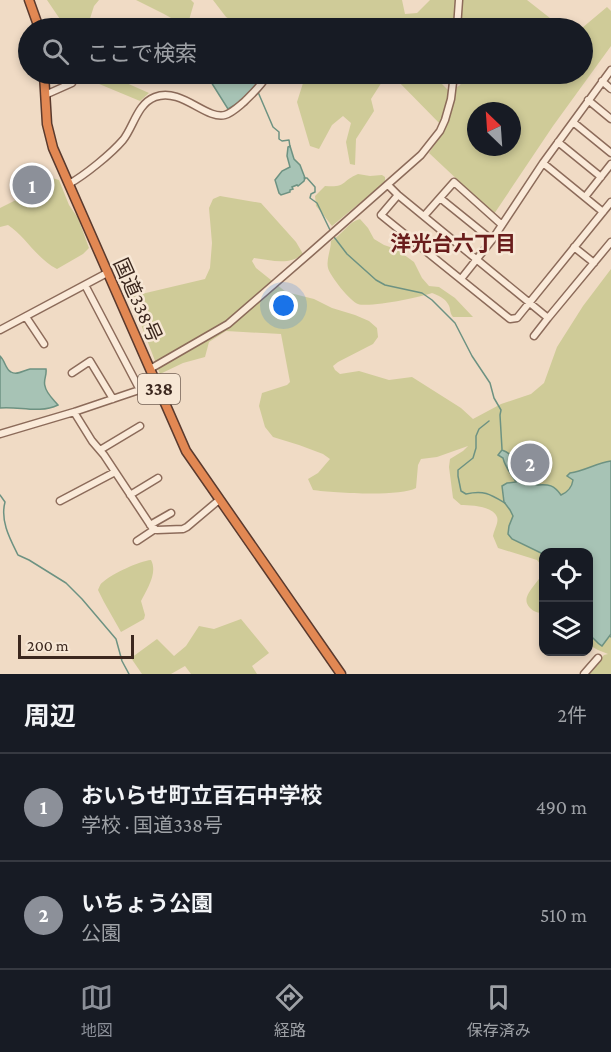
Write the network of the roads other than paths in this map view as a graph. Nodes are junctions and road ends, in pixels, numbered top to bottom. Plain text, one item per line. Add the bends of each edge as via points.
1 (29, 0) edge
2 (459, 0) edge
3 (35, 18) edge
4 (458, 18) edge
5 (611, 70) edge
6 (602, 81) junction
7 (44, 84) edge
8 (70, 84) edge
9 (262, 84) edge
10 (453, 84) edge
11 (611, 89) edge
12 (45, 95) junction
13 (588, 100) junction
14 (611, 119) edge
15 (573, 122) junction
16 (558, 142) junction
17 (611, 153) edge
18 (543, 163) junction
19 (611, 164) edge
20 (601, 177) junction
21 (69, 184) junction
22 (388, 185) junction
23 (398, 195) junction
24 (585, 197) junction
25 (440, 198) junction
26 (611, 202) edge
27 (603, 212) junction
28 (424, 216) junction
29 (502, 225) junction
30 (492, 240) junction
31 (611, 242) edge
32 (574, 247) junction
33 (476, 260) junction
34 (594, 263) junction
35 (107, 273) junction
36 (461, 279) junction
37 (85, 285) junction
38 (529, 302) junction
39 (26, 317) junction
40 (548, 318) junction
41 (0, 330) edge
42 (534, 336) dead end
43 (44, 344) dead end
44 (150, 369) junction
45 (72, 373) dead end
46 (157, 384) junction
47 (140, 390) junction
48 (113, 399) junction
49 (74, 412) junction
50 (140, 426) dead end
51 (0, 434) edge
52 (100, 450) junction
53 (115, 472) junction
54 (158, 478) dead end
55 (130, 495) junction
56 (219, 500) junction
57 (60, 501) dead end
58 (171, 513) dead end
59 (152, 527) junction
60 (137, 541) dead end
61 (598, 658) dead end
62 (341, 674) edge
63 (584, 674) edge

1 - 3 highway
2 - 4 street
5 - 6 street
6 - 11 street
6 - 13 street
7 - 12 highway, 国道338号 / 338
8 - 12 street
9 - 21 street via 222,116 175,96 153,98 139,110 117,146
10 - 22 street via 449,109 440,131
12 - 21 highway, 国道338号 / 338 via 50,138
13 - 14 street
13 - 15 street
15 - 16 street
15 - 17 street
16 - 18 street
16 - 20 street
18 - 24 street
18 - 29 street
19 - 20 street
20 - 24 street
21 - 35 highway, 国道338号 / 338
22 - 23 street
22 - 44 street via 228,324
23 - 28 street
23 - 36 street via 381,215
24 - 27 street
25 - 28 street
25 - 29 street via 454,182
25 - 30 street
26 - 27 street
27 - 32 street
28 - 33 street
29 - 30 street
30 - 33 street
31 - 34 street
32 - 34 street
32 - 38 street
33 - 36 street
33 - 38 street
34 - 40 street
35 - 37 street
35 - 44 highway, 国道338号 / 338
36 - 38 street via 510,319 517,318
37 - 39 street
37 - 47 street
38 - 40 street
39 - 41 street
39 - 43 street
40 - 42 street
44 - 46 highway, 国道338号 / 338
45 - 48 street via 90,361
46 - 47 street
46 - 56 highway, 国道338号 / 338 via 186,451
47 - 48 street
48 - 49 street
49 - 51 street
49 - 52 street
50 - 52 street
52 - 53 street
53 - 55 street
53 - 57 street
54 - 55 street
55 - 59 street
56 - 59 street via 183,529
56 - 62 highway, 国道338号 / 338
58 - 59 street
59 - 60 street
61 - 63 street

